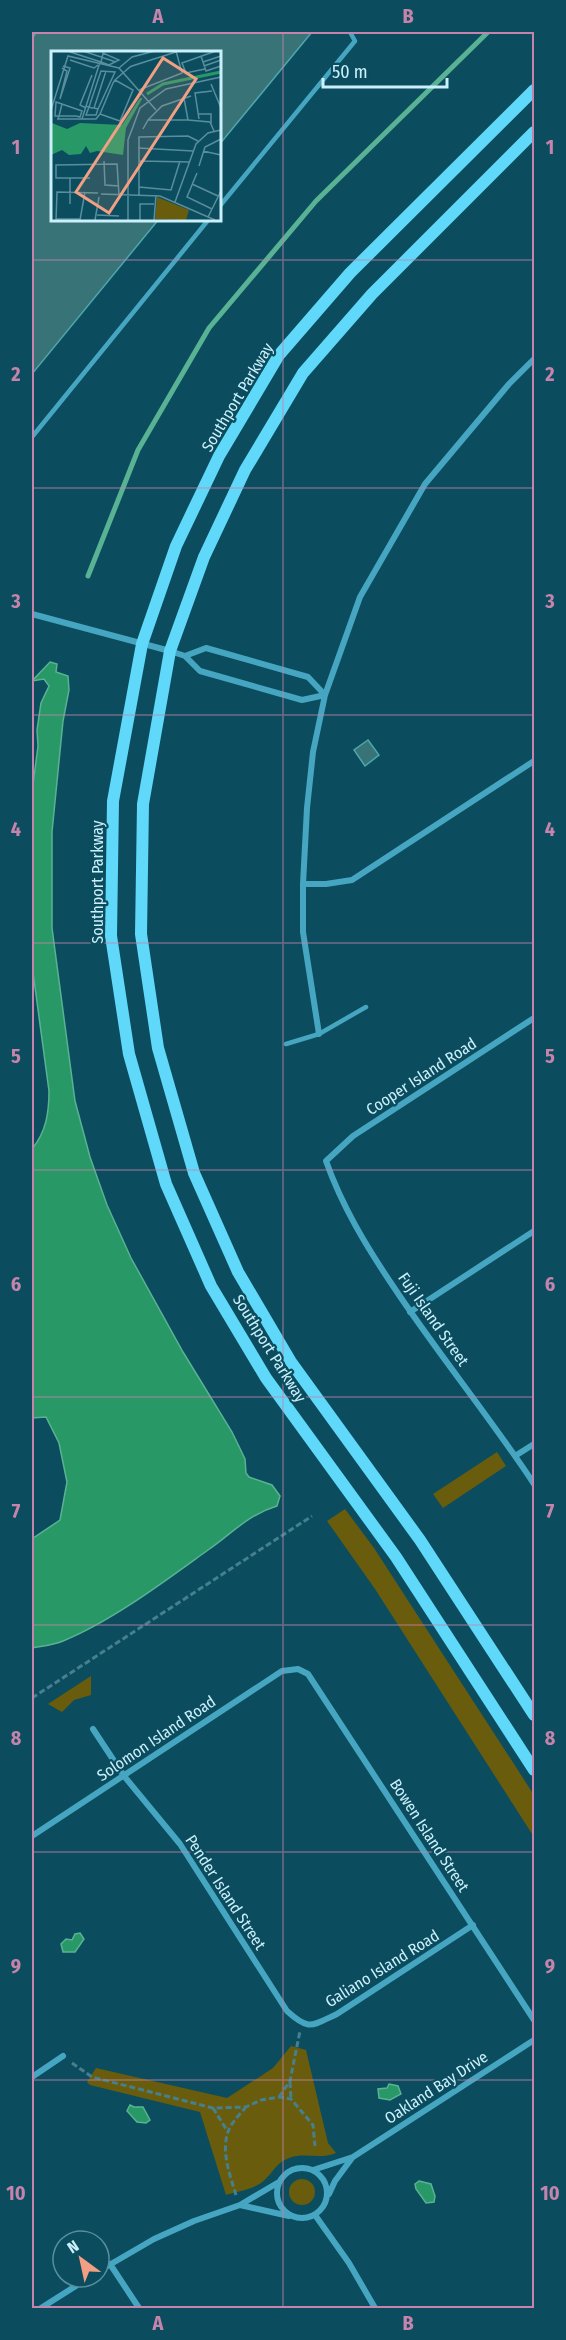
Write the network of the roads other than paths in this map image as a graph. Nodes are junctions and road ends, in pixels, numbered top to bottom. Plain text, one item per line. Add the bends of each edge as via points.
1 (350, 32) edge
2 (534, 90) edge
3 (534, 132) edge
4 (220, 206) edge
5 (208, 220) edge
6 (534, 359) edge
7 (32, 437) edge
8 (32, 614) edge
9 (142, 644) junction
10 (170, 651) junction
11 (185, 656) junction
12 (325, 695) junction
13 (534, 761) edge
14 (303, 884) junction
15 (366, 1007) dead end
16 (534, 1018) edge
17 (319, 1034) junction
18 (286, 1044) dead end
19 (326, 1161) joint
20 (534, 1231) edge
21 (410, 1312) junction
22 (534, 1444) edge
23 (516, 1456) junction
24 (534, 1484) edge
25 (298, 1669) joint
26 (534, 1715) edge
27 (93, 1729) dead end
28 (534, 1770) edge
29 (124, 1776) junction
30 (32, 1836) edge
31 (473, 1925) junction
32 (534, 2020) edge
33 (301, 2024) joint
34 (534, 2040) edge
35 (63, 2056) road end
36 (32, 2077) edge
37 (353, 2157) junction
38 (313, 2170) junction
39 (279, 2182) junction
40 (327, 2198) junction
41 (240, 2205) junction
42 (315, 2216) junction
43 (297, 2218) junction
44 (111, 2263) edge
45 (111, 2266) edge
46 (71, 2289) edge
47 (41, 2308) edge
48 (139, 2308) edge
49 (375, 2308) edge

1 - 4 lane via 355,40
2 - 9 main road, Southport Parkway via 350,273 279,355 209,476 176,546
3 - 10 main road, Southport Parkway via 372,294 303,373 231,499 204,557
5 - 7 lane
6 - 12 street via 508,384 425,484 360,597
8 - 9 street
9 - 10 street
9 - 28 main road, Southport Parkway via 113,801 111,936 129,1054 166,1184 212,1286 266,1378 396,1557
10 - 11 street
10 - 26 main road, Southport Parkway via 143,804 141,934 158,1048 194,1173 238,1272 291,1362 420,1540
11 - 12 street via 200,671 302,700
11 - 12 street via 206,648 308,677
12 - 14 street via 306,808
13 - 14 street via 352,880
14 - 17 street via 303,932
15 - 17 lane
16 - 19 street, Cooper Island Road via 353,1136
17 - 18 lane
19 - 21 street, Fuji Island Street via 336,1190 363,1240
20 - 21 street
21 - 23 street, Fuji Island Street
22 - 23 street
23 - 24 street, Fuji Island Street
25 - 29 street, Solomon Island Road via 282,1671
25 - 31 street, Bowen Island Street via 308,1674
27 - 29 street, Pender Island Street
29 - 30 street, Solomon Island Road
29 - 33 street, Pender Island Street via 180,1844 287,2011
31 - 32 street, Bowen Island Street
31 - 33 street, Galiano Island Road via 337,2014 313,2025
34 - 37 street, Oakland Bay Drive
35 - 36 street
37 - 38 street, Oakland Bay Drive
37 - 40 street, Oakland Bay Drive
38 - 39 street via 296,2168
38 - 40 street via 324,2181
39 - 41 street
39 - 43 street via 277,2201 284,2211
40 - 42 street
41 - 43 street
41 - 44 street via 154,2239
42 - 43 street
42 - 49 street
45 - 48 street
46 - 47 street

